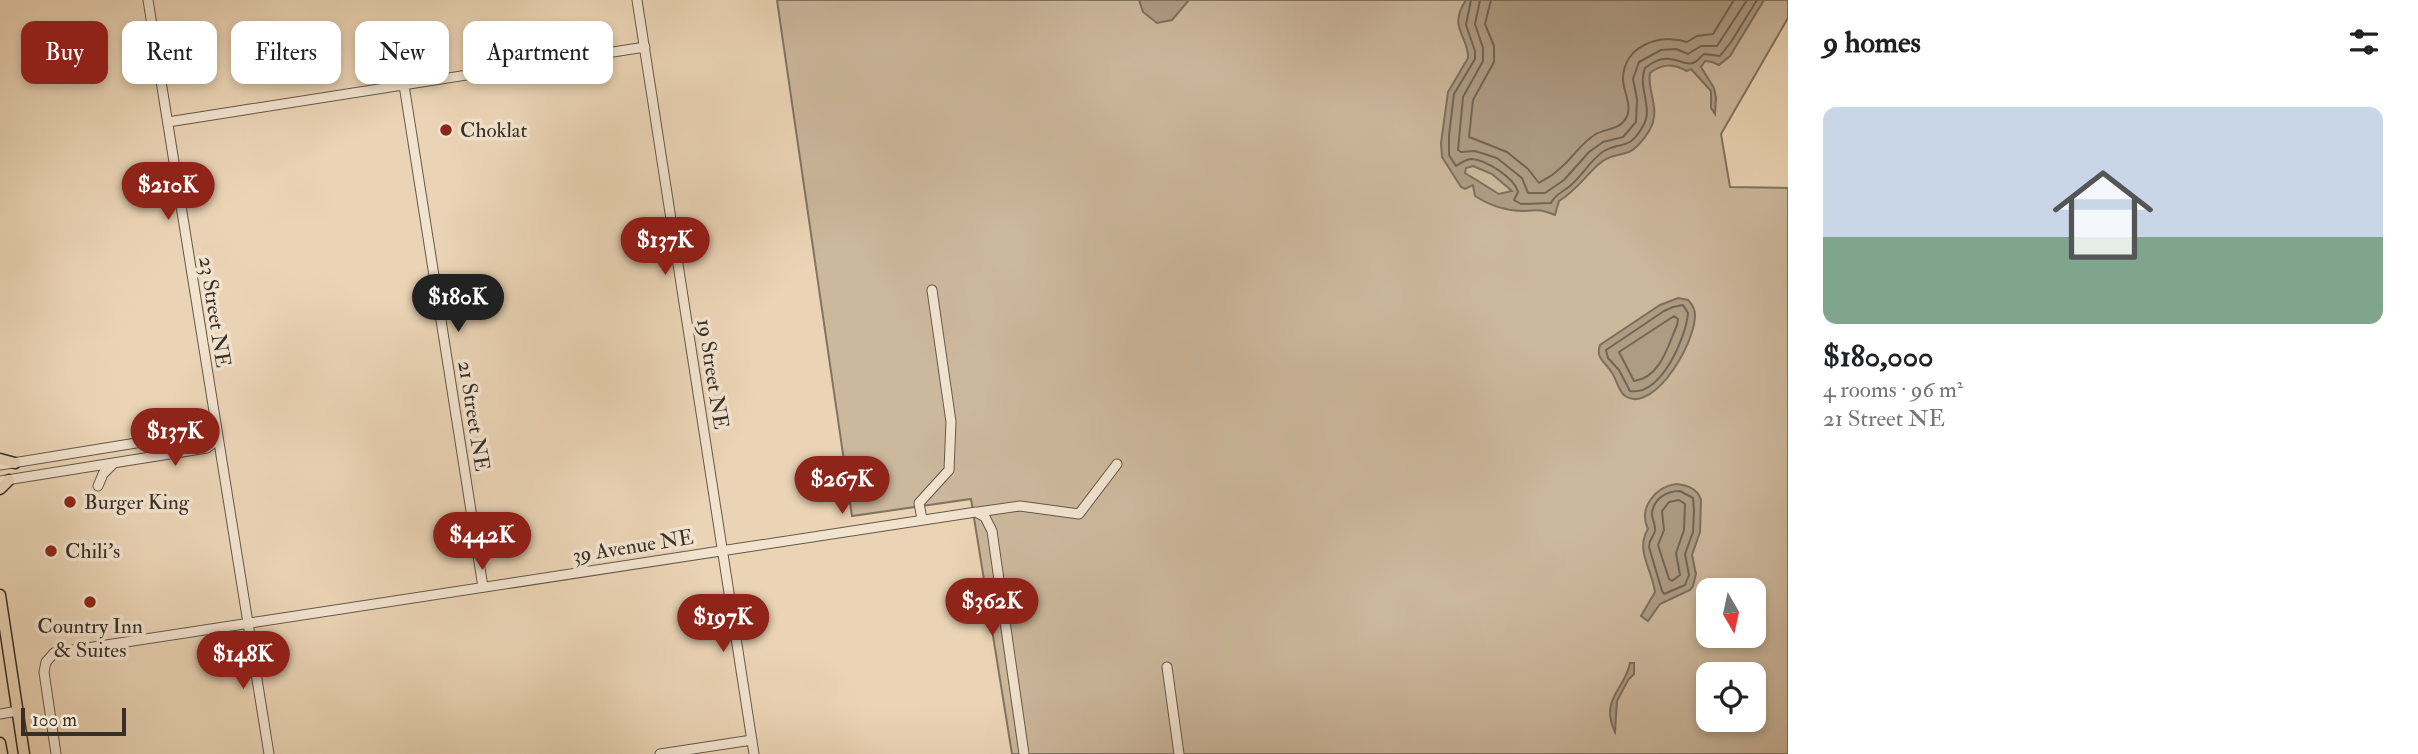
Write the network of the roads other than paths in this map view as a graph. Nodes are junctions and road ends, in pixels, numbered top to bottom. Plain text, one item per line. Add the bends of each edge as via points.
1 (148, 0) edge
2 (637, 0) edge
3 (645, 47) junction
4 (404, 85) junction
5 (168, 122) junction
6 (932, 290) dead end
7 (218, 439) junction
8 (146, 442) junction
9 (0, 459) edge
10 (116, 462) junction
11 (15, 463) junction
12 (1117, 464) dead end
13 (95, 465) junction
14 (0, 466) edge
15 (5, 480) edge
16 (98, 486) dead end
17 (0, 489) edge
18 (972, 512) junction
19 (922, 519) junction
20 (722, 550) junction
21 (483, 587) junction
22 (0, 595) edge
23 (0, 601) edge
24 (3, 614) junction
25 (247, 623) junction
26 (1167, 667) dead end
27 (18, 711) junction
28 (0, 714) edge
29 (752, 740) junction
30 (24, 754) edge
31 (56, 754) edge
32 (269, 754) edge
33 (660, 754) edge
34 (754, 754) edge
35 (1024, 754) edge
36 (1179, 754) edge

1 - 5 street, 23 Street NE
2 - 3 street, 19 Street NE
3 - 4 street
3 - 20 street, 19 Street NE
4 - 5 street
4 - 21 street, 21 Street NE
5 - 7 street, 23 Street NE
6 - 19 street via 951,422 949,470 919,503
7 - 8 street via 204,432
7 - 10 street via 207,448
7 - 25 street, 23 Street NE
8 - 11 street
8 - 13 street via 102,455
9 - 11 main road
10 - 13 street
10 - 16 street
11 - 14 street
12 - 18 street, 39 Avenue NE via 1079,514 1020,506
13 - 15 street
15 - 17 main road
18 - 19 street, 39 Avenue NE
18 - 35 street via 985,517 992,531
19 - 20 street, 39 Avenue NE
20 - 21 street, 39 Avenue NE
20 - 29 street, 19 Street NE
21 - 25 street, 39 Avenue NE
22 - 24 main road
23 - 24 main road
24 - 27 main road
25 - 31 street, 39 Avenue NE via 54,653 44,664 44,672
25 - 32 street, 23 Street NE
26 - 36 street
27 - 28 street
27 - 30 main road
29 - 33 street
29 - 34 street, 19 Street NE

